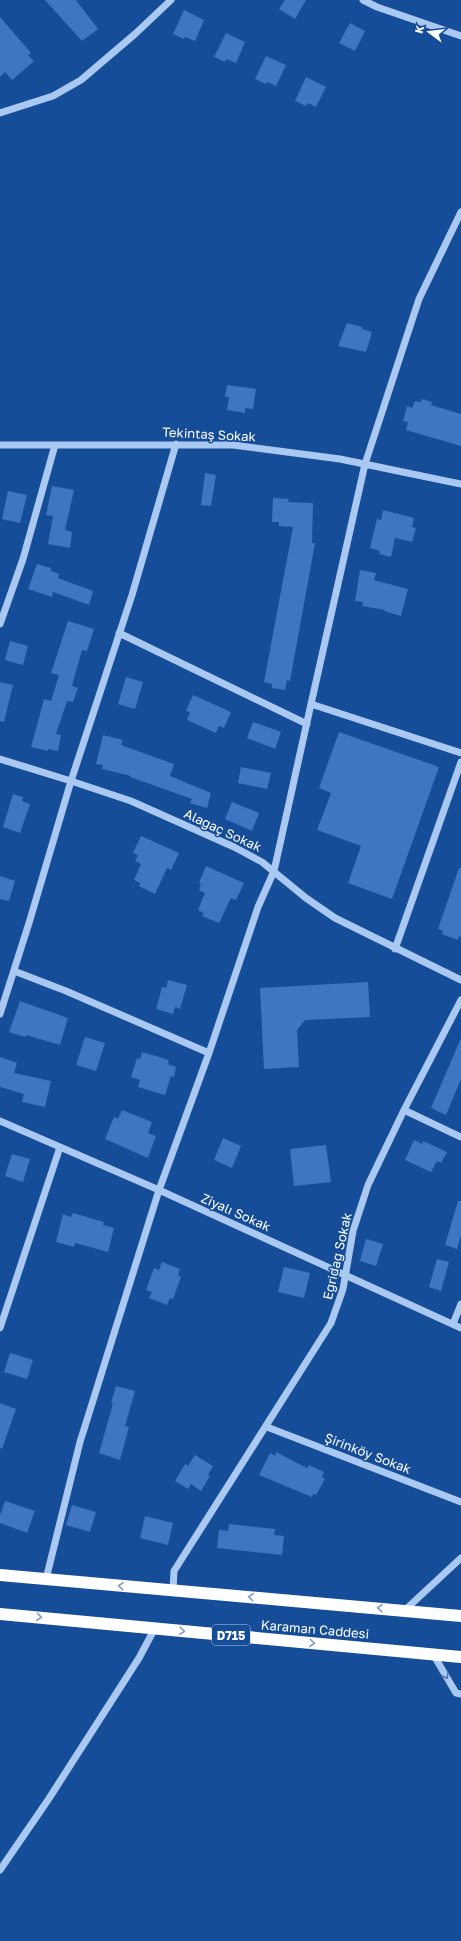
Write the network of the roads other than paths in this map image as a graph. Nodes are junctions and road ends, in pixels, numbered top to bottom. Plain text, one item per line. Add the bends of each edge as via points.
1 (171, 0) edge
2 (363, 0) edge
3 (461, 36) edge
4 (0, 113) edge
5 (461, 212) edge
6 (176, 444) junction
7 (0, 445) edge
8 (55, 445) junction
9 (365, 464) junction
10 (461, 484) edge
11 (0, 624) edge
12 (120, 633) junction
13 (311, 704) junction
14 (307, 724) junction
15 (461, 753) edge
16 (0, 759) edge
17 (461, 762) edge
18 (71, 780) junction
19 (274, 871) junction
20 (395, 949) junction
21 (14, 971) junction
22 (461, 980) edge
23 (461, 1000) edge
24 (0, 1014) edge
25 (209, 1053) junction
26 (404, 1110) junction
27 (0, 1121) edge
28 (461, 1137) edge
29 (60, 1147) junction
30 (159, 1190) junction
31 (346, 1274) junction
32 (461, 1304) edge
33 (453, 1324) junction
34 (0, 1328) edge
35 (461, 1328) edge
36 (267, 1427) junction
37 (461, 1502) edge
38 (461, 1558) edge
39 (0, 1574) edge
40 (46, 1579) junction
41 (173, 1590) junction
42 (405, 1610) junction
43 (0, 1614) edge
44 (461, 1616) edge
45 (155, 1628) junction
46 (433, 1654) junction
47 (461, 1657) edge
48 (461, 1694) edge
49 (0, 1870) edge

1 - 4 street via 81,80 53,96
2 - 3 street
5 - 9 street via 419,299
6 - 8 street, Tekintaş Sokak
6 - 9 street, Tekintaş Sokak via 233,445
6 - 12 street
7 - 8 street, Tekintaş Sokak
8 - 11 street via 23,558
9 - 10 street, Tekintaş Sokak
9 - 13 street
12 - 14 street
12 - 18 street
13 - 14 street
13 - 15 street
14 - 19 street
16 - 18 street, Alağaç Sokak
17 - 20 street
18 - 19 street, Alağaç Sokak via 131,801 234,847
18 - 21 street
19 - 20 street, Alağaç Sokak via 335,918
19 - 25 street via 258,907
20 - 22 street, Alağaç Sokak
21 - 24 street
21 - 25 street
23 - 26 street, Eğridağ Sokak
25 - 30 street
26 - 28 street
26 - 31 street, Eğridağ Sokak via 368,1185 353,1231
27 - 29 street, Ziyalı Sokak
29 - 30 street, Ziyalı Sokak
29 - 34 street
30 - 31 street, Ziyalı Sokak
30 - 40 street via 80,1442
31 - 33 street, Ziyalı Sokak
31 - 36 street, Eğridağ Sokak via 331,1323
32 - 33 street
33 - 35 street, Ziyalı Sokak
36 - 37 street, Şirinköy Sokak
36 - 41 street, Eğridağ Sokak via 174,1571
38 - 42 street
39 - 40 highway, Karaman Caddesi
41 -> 40 highway, Karaman Caddesi
42 -> 41 highway, Karaman Caddesi
42 - 44 highway, Karaman Caddesi
43 -> 45 highway, Karaman Caddesi / D715
45 -> 46 highway, Karaman Caddesi / D715
45 - 49 street via 135,1664 48,1800
46 - 47 highway, Karaman Caddesi / D715
46 -> 48 street via 456,1693

